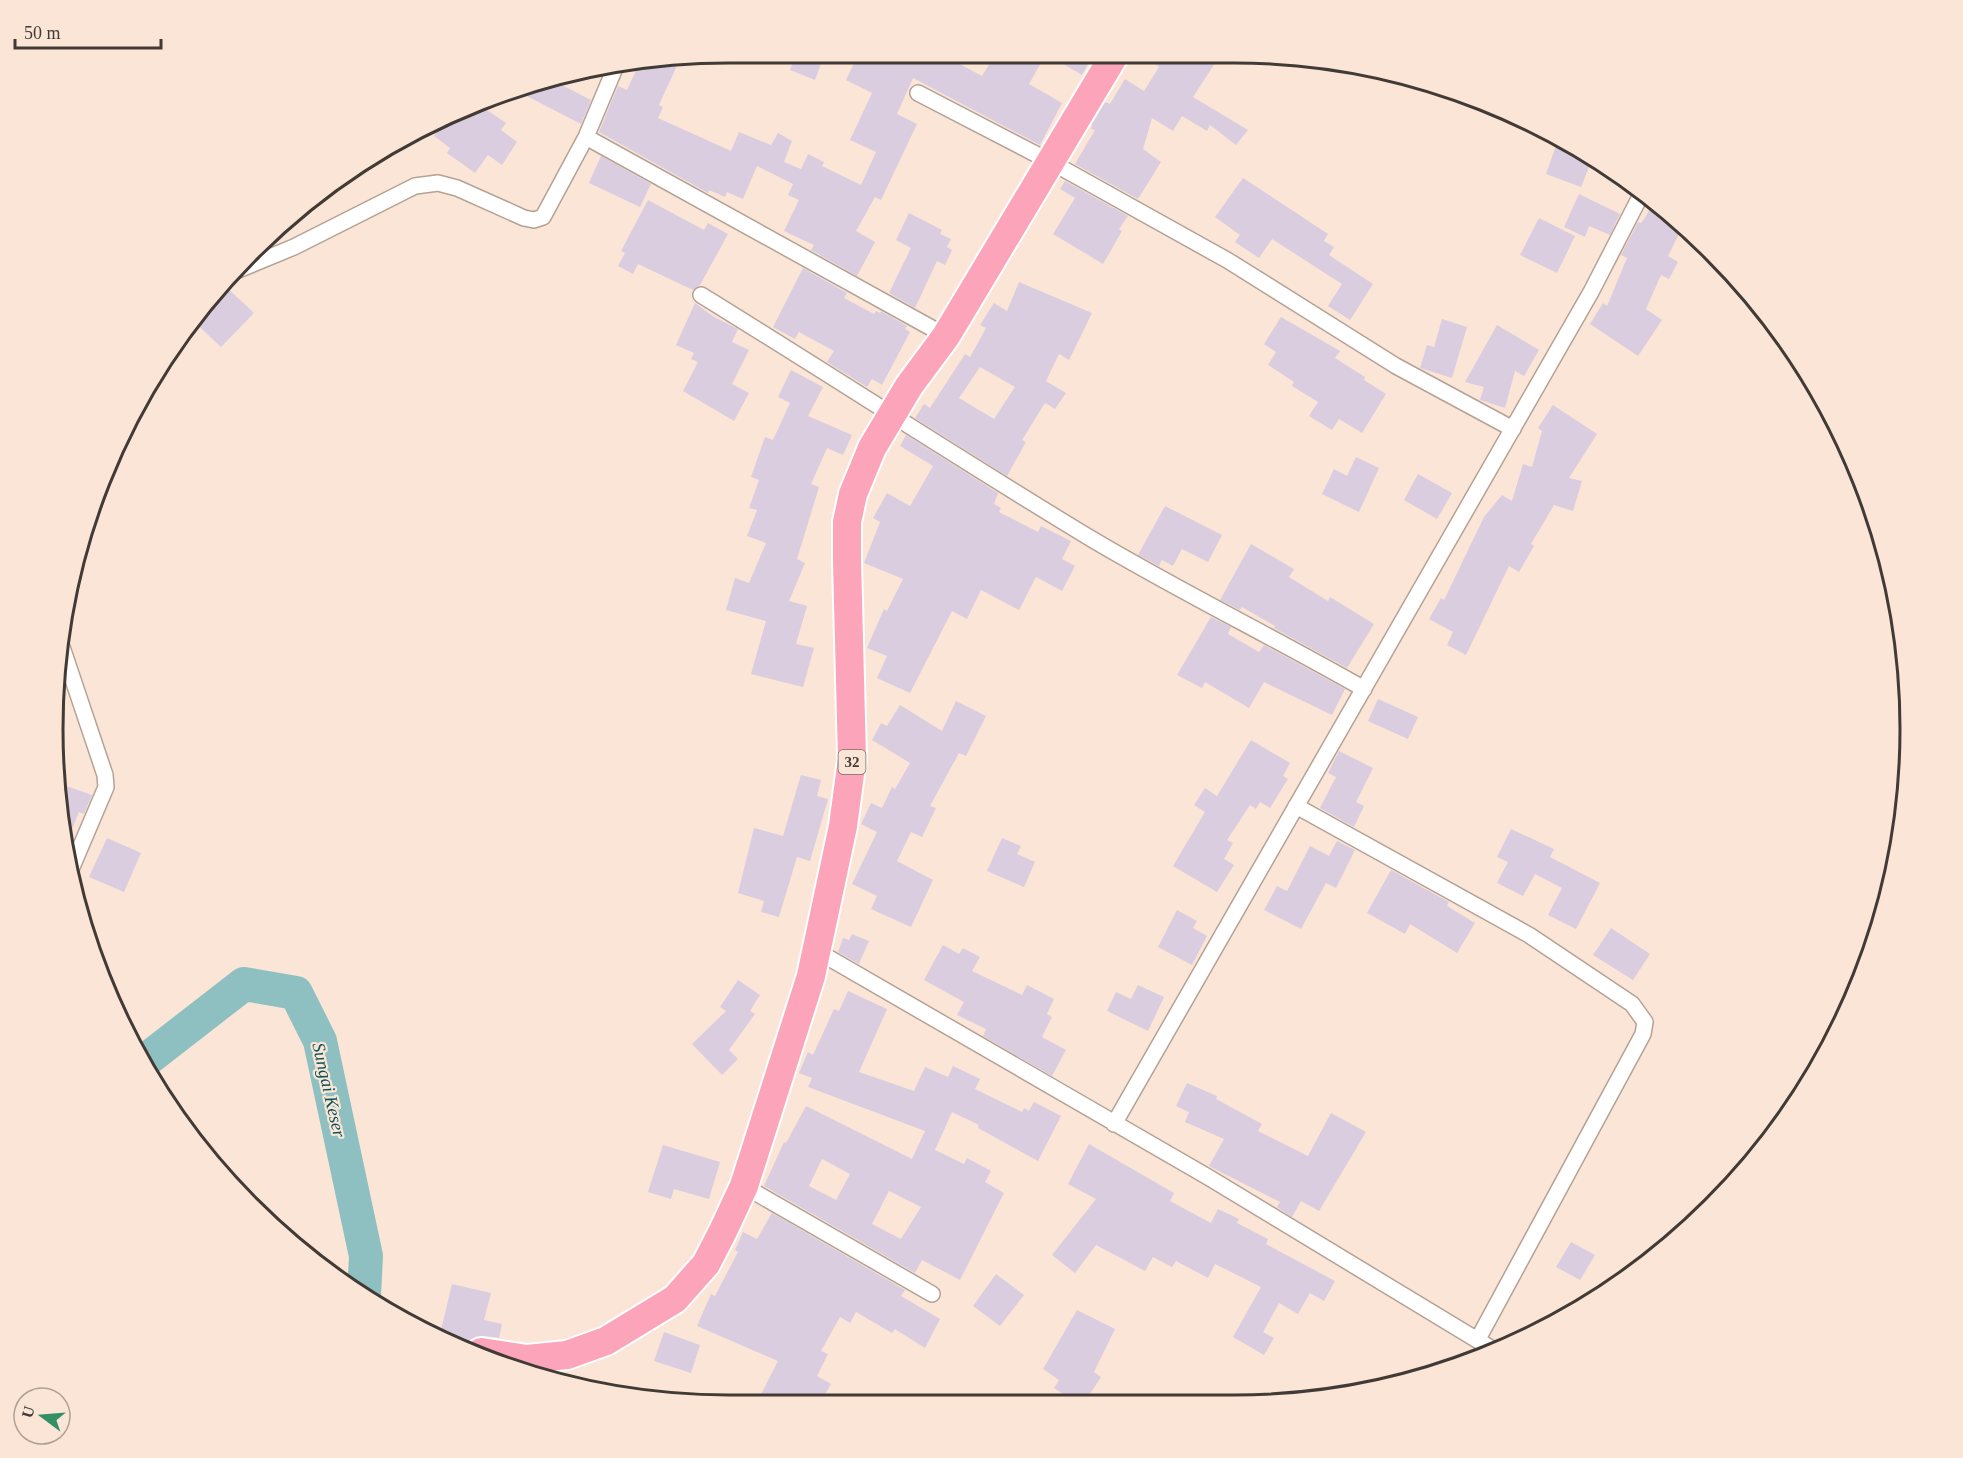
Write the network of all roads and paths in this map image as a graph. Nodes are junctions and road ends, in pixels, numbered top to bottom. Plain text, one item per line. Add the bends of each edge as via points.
1 (1110, 63) edge
2 (613, 74) edge
3 (918, 93) dead end
4 (586, 137) junction
5 (1051, 162) junction
6 (1638, 200) edge
7 (252, 264) edge
8 (701, 295) dead end
9 (946, 336) junction
10 (892, 414) junction
11 (1513, 429) junction
12 (67, 661) edge
13 (1364, 689) junction
14 (1296, 806) junction
15 (76, 858) edge
16 (817, 951) junction
17 (1114, 1124) junction
18 (744, 1186) junction
19 (932, 1294) dead end
20 (1478, 1339) junction
21 (1487, 1345) edge
22 (503, 1355) edge

1 - 5 highway, 32
2 - 4 street
3 - 5 street
4 - 7 street via 543,217 524,218 438,183 415,186
4 - 9 street
5 - 9 highway, 32
5 - 11 street via 1227,260 1396,366
6 - 11 street
8 - 10 street
9 - 10 highway, 32
10 - 13 street via 1090,538
10 - 16 highway, 32 via 872,448 853,494 848,522 852,759 843,826
11 - 13 street
12 - 15 street via 106,787
13 - 14 street
14 - 17 street
14 - 20 street via 1529,935 1632,1004 1645,1022 1643,1034
16 - 17 street
16 - 18 highway, 32
17 - 20 street
18 - 19 street
18 - 22 highway, 32 via 706,1264 675,1299 606,1341 567,1355 527,1359
20 - 21 street

